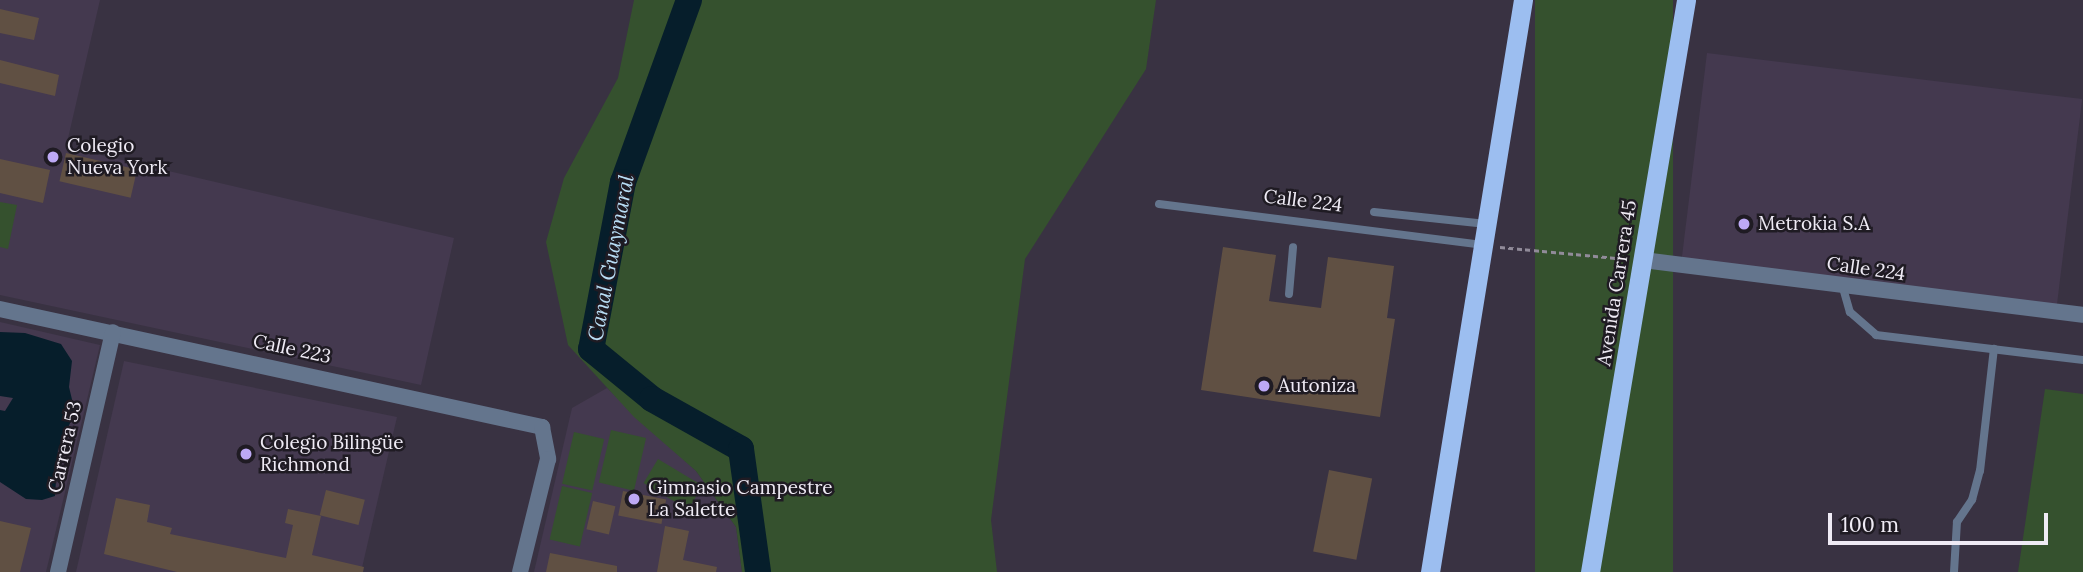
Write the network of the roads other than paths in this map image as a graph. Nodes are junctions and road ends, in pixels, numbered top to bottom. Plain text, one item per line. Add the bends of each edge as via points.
1 (1522, 0) edge
2 (1686, 0) edge
3 (1159, 204) dead end
4 (1374, 212) dead end
5 (1486, 224) junction
6 (1483, 245) junction
7 (1293, 247) dead end
8 (1643, 260) junction
9 (1843, 289) junction
10 (1289, 294) dead end
11 (0, 309) edge
12 (2083, 315) edge
13 (113, 332) junction
14 (1994, 349) junction
15 (2083, 360) edge
16 (58, 572) edge
17 (520, 572) edge
18 (1430, 572) edge
19 (1590, 572) edge
20 (1954, 572) edge

1 - 5 highway
2 - 8 highway, Avenida Carrera 45
3 - 6 lane, Calle 224
4 - 5 lane
5 - 6 highway
6 - 18 highway
7 - 10 lane
8 - 9 street, Calle 224
8 - 19 highway, Avenida Carrera 45
9 - 12 street, Calle 224
9 - 14 lane via 1850,312 1876,335
11 - 13 street, Calle 223
13 - 16 street, Carrera 53
13 - 17 street, Calle 223 via 542,427 548,459
14 - 15 lane
14 - 20 lane via 1980,471 1972,500 1957,522

